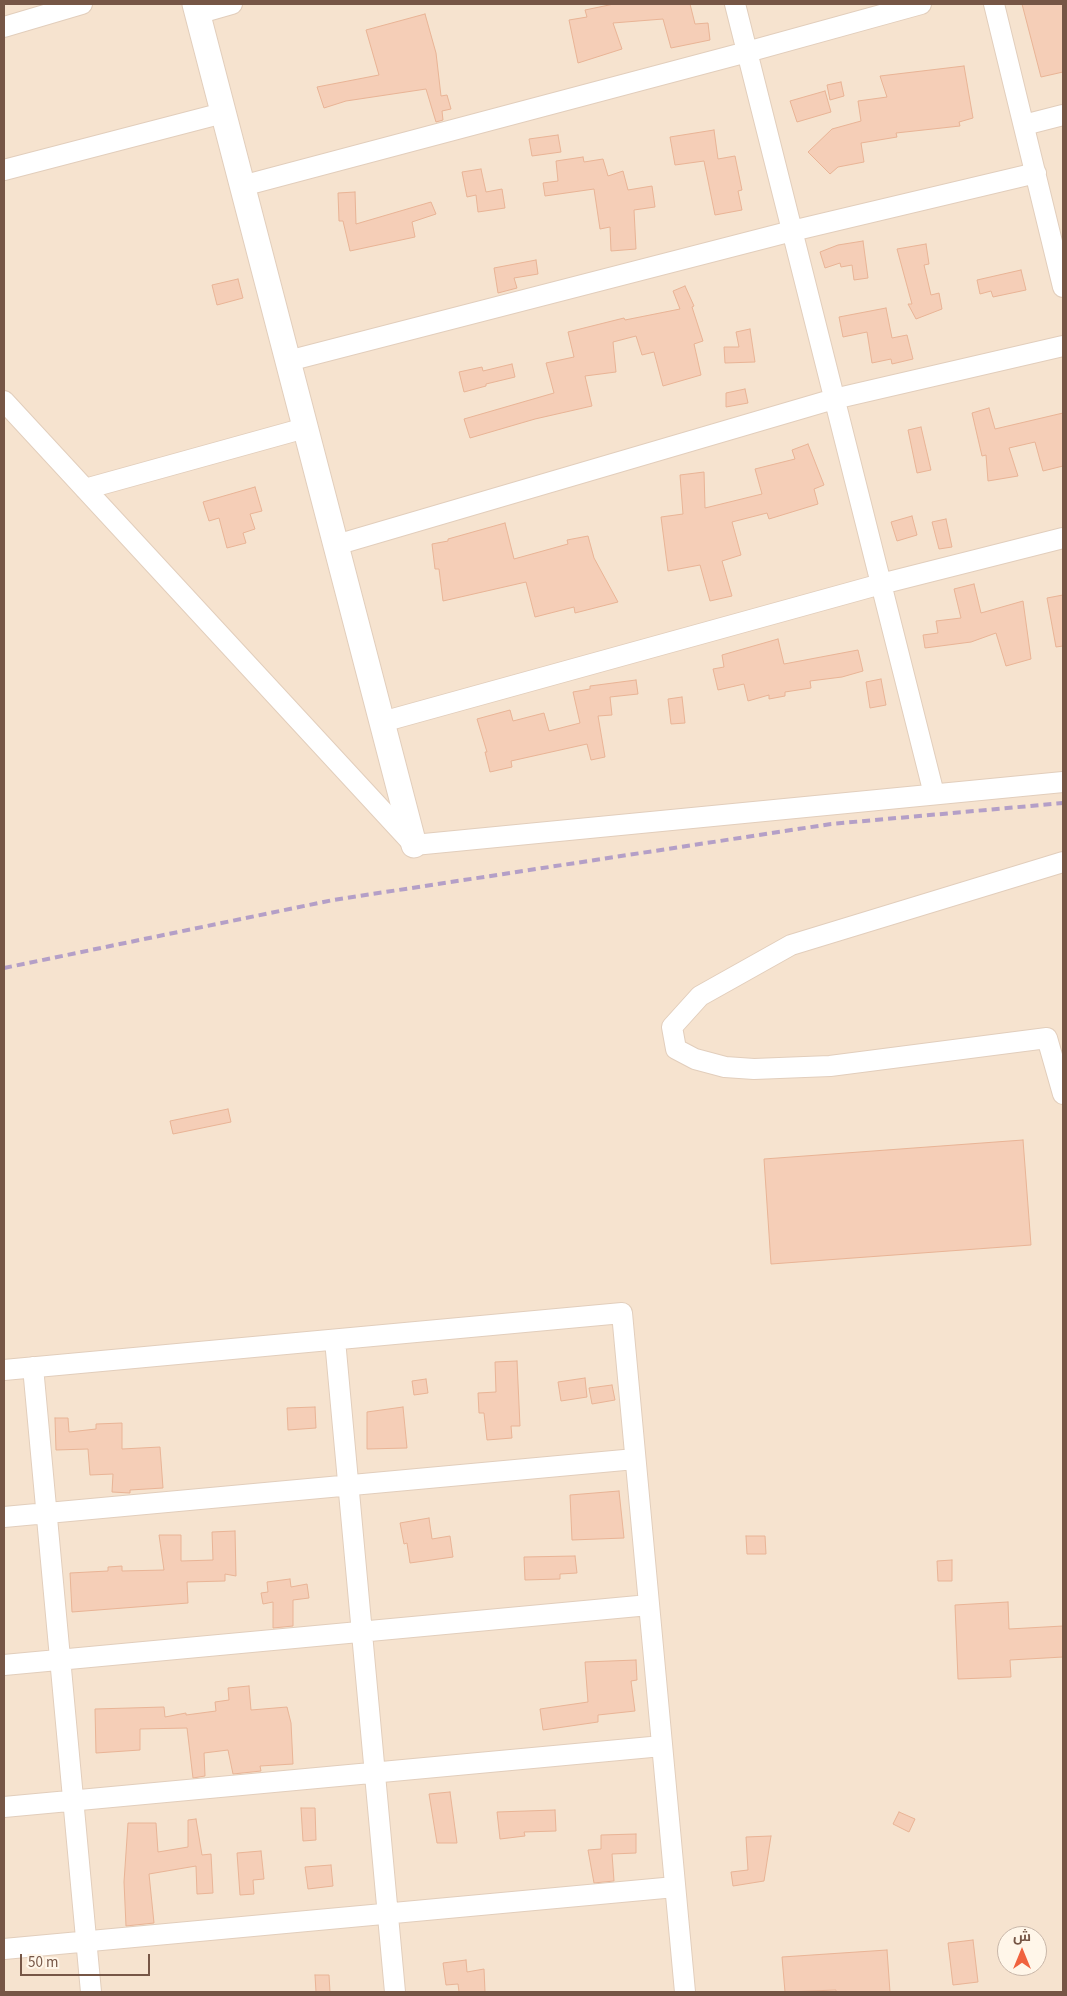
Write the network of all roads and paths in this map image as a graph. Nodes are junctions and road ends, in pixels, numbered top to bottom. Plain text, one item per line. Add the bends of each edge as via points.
1 (82, 4) edge
2 (232, 4) edge
3 (735, 4) edge
4 (921, 4) edge
5 (994, 4) edge
6 (196, 9) edge
7 (4, 27) edge
8 (747, 52) junction
9 (223, 113) junction
10 (1063, 115) edge
11 (1024, 125) junction
12 (4, 170) edge
13 (1036, 173) junction
14 (242, 186) junction
15 (792, 231) junction
16 (1063, 281) edge
17 (1063, 346) edge
18 (288, 361) junction
19 (834, 399) junction
20 (4, 401) edge
21 (305, 428) junction
22 (85, 489) junction
23 (1063, 538) edge
24 (336, 545) junction
25 (881, 584) junction
26 (382, 722) junction
27 (1063, 782) edge
28 (934, 794) junction
29 (414, 845) junction
30 (1063, 862) edge
31 (1063, 1094) edge
32 (335, 1340) junction
33 (33, 1368) junction
34 (4, 1370) edge
35 (636, 1459) junction
36 (348, 1486) junction
37 (47, 1514) junction
38 (4, 1518) edge
39 (649, 1606) junction
40 (362, 1632) junction
41 (60, 1659) junction
42 (4, 1664) edge
43 (662, 1746) junction
44 (375, 1773) junction
45 (73, 1800) junction
46 (4, 1807) edge
47 (675, 1887) junction
48 (388, 1914) junction
49 (86, 1941) junction
50 (4, 1949) edge
51 (91, 1992) edge
52 (395, 1992) edge
53 (685, 1992) edge

1 - 7 street
2 - 6 street
3 - 8 street
4 - 8 street
5 - 11 street
6 - 9 street
8 - 14 street
8 - 15 street
9 - 12 street
9 - 14 street
10 - 11 street
11 - 13 street
13 - 15 street
13 - 16 street
14 - 18 street
15 - 18 street
15 - 19 street
17 - 19 street
18 - 21 street
19 - 24 street
19 - 25 street
20 - 22 street
21 - 22 street
21 - 24 street
22 - 29 street
23 - 25 street
24 - 26 street
25 - 26 street
25 - 28 street
26 - 29 street
27 - 28 street
28 - 29 street
30 - 31 street via 791,944 700,996 672,1027 676,1049 695,1059 724,1067 754,1069 830,1066 1047,1038
32 - 33 street
32 - 35 street via 622,1313
32 - 36 street
33 - 34 street
33 - 37 street
35 - 36 street
35 - 39 street
36 - 37 street
36 - 40 street
37 - 38 street
37 - 41 street
39 - 40 street
39 - 43 street
40 - 41 street
40 - 44 street
41 - 42 street
41 - 45 street
43 - 44 street
43 - 47 street
44 - 45 street
44 - 48 street
45 - 46 street
45 - 49 street
47 - 48 street
47 - 53 street
48 - 49 street
48 - 52 street
49 - 50 street
49 - 51 street

